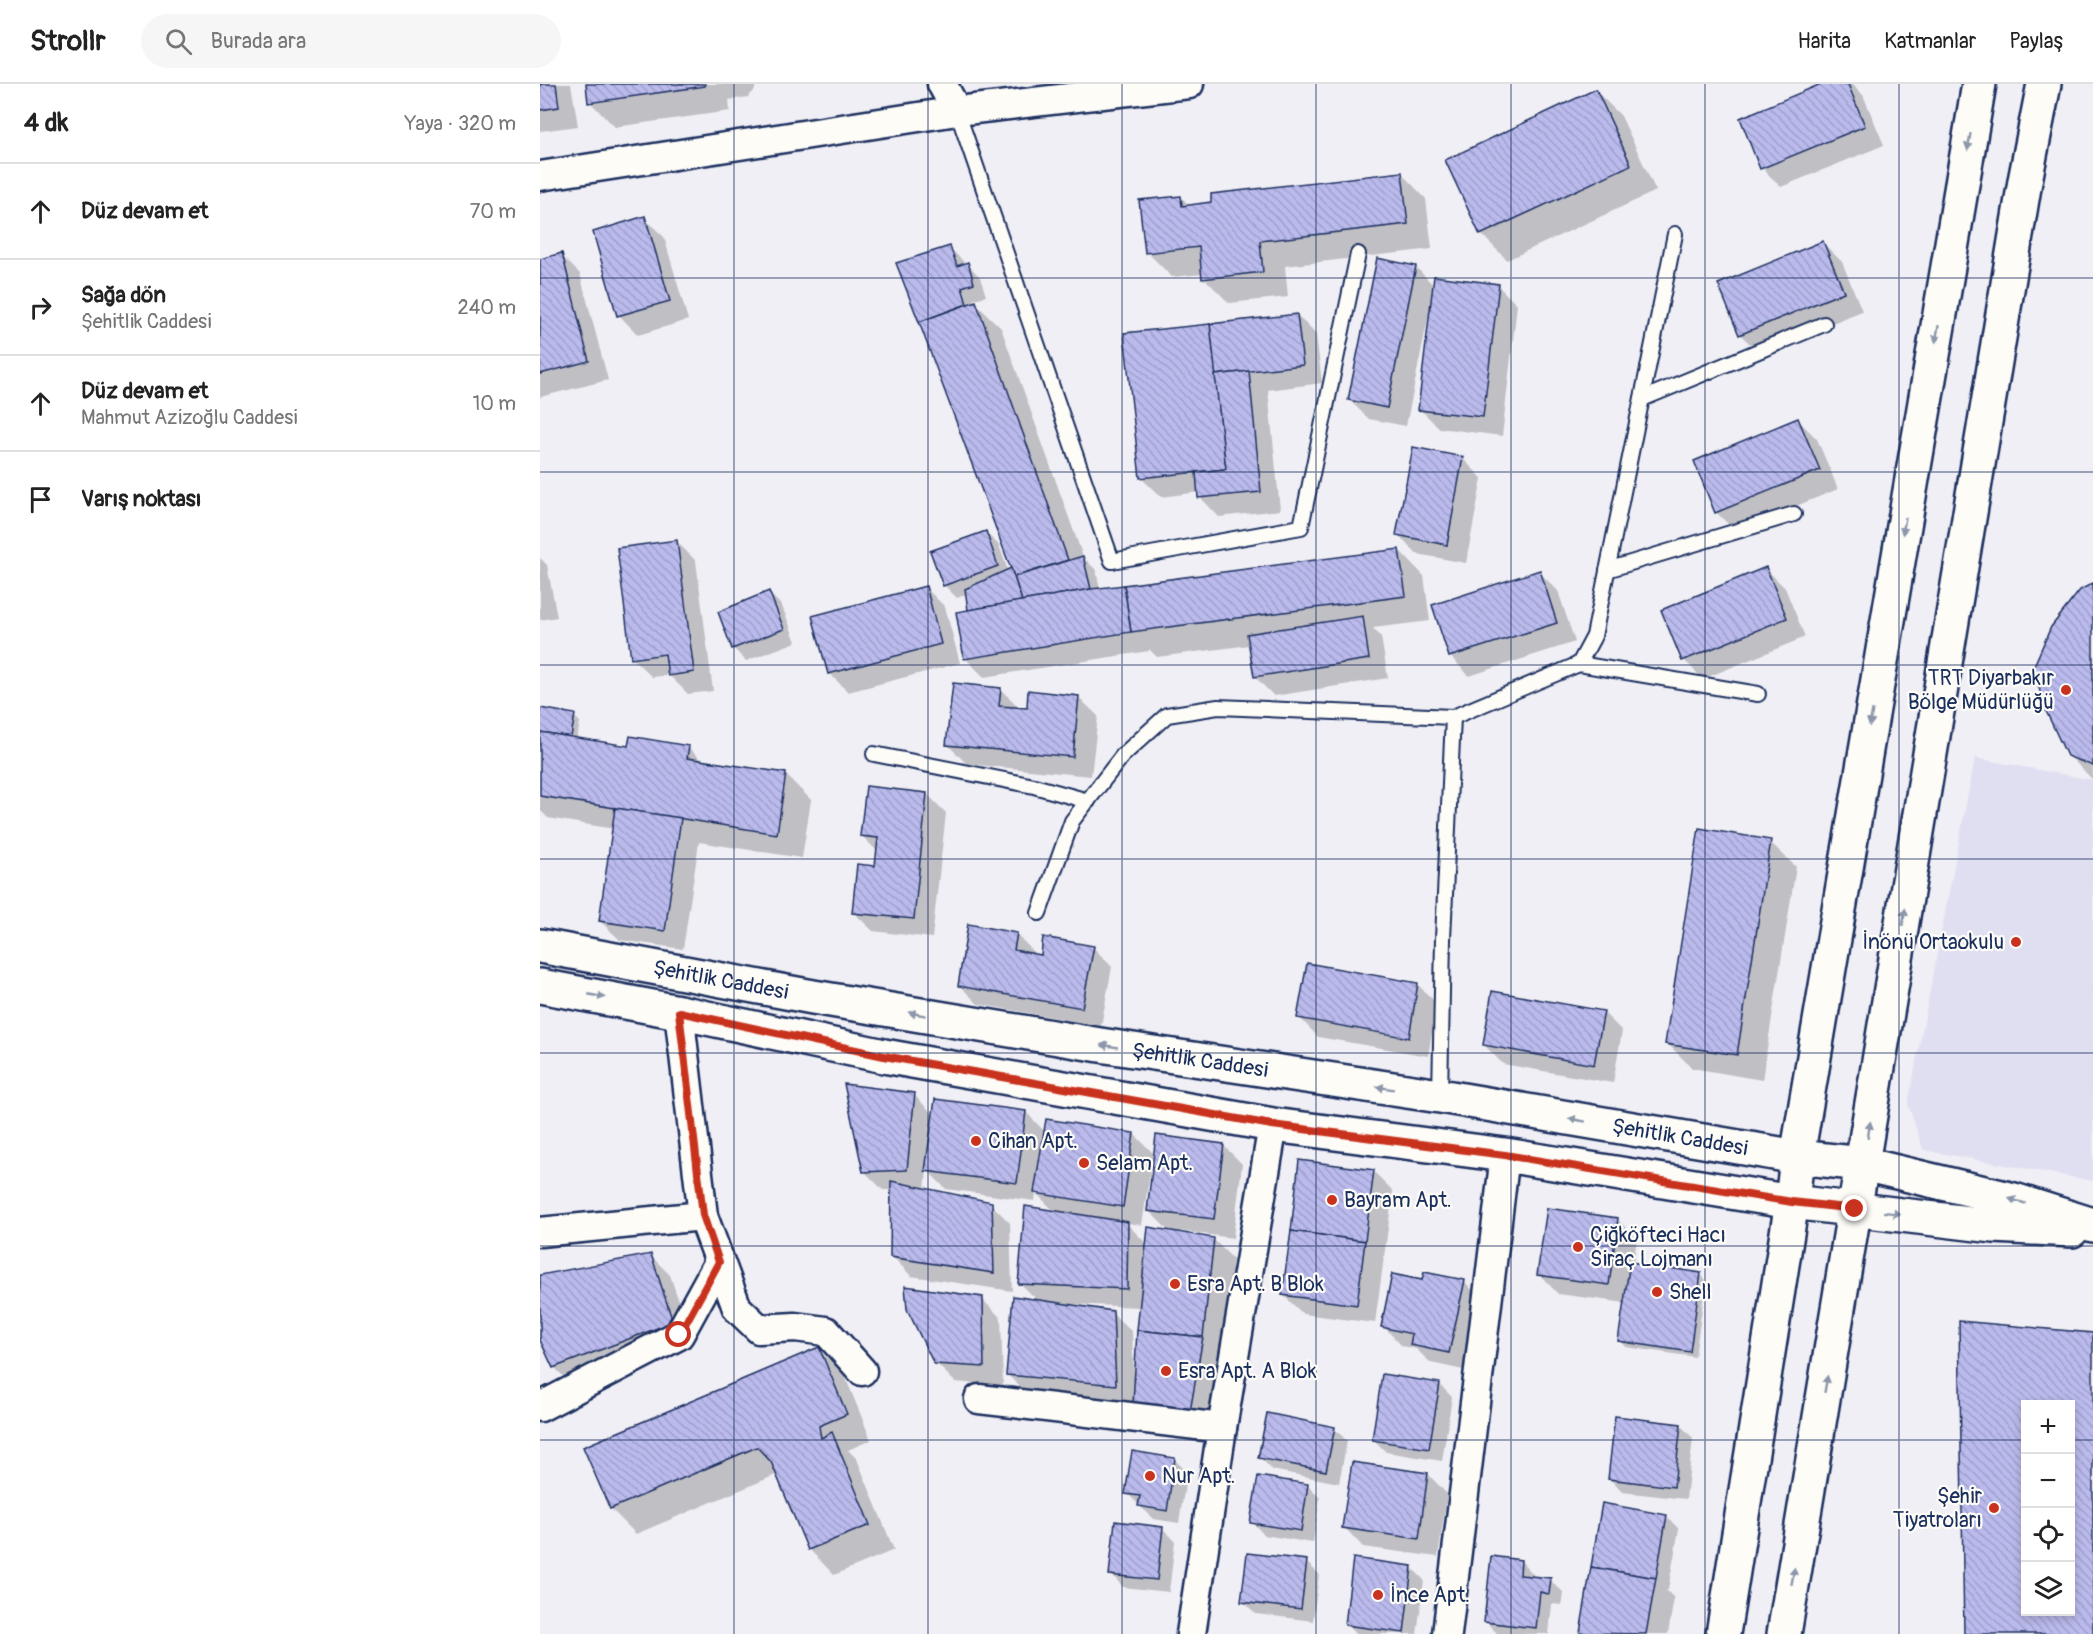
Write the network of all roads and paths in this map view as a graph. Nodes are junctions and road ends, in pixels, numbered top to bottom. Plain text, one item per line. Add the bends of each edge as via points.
1 (942, 84) edge
2 (1189, 84) edge
3 (1979, 84) edge
4 (2044, 84) edge
5 (957, 111) junction
6 (540, 176) edge
7 (1675, 234) dead end
8 (1358, 254) dead end
9 (1824, 324) dead end
10 (1642, 399) junction
11 (1794, 514) dead end
12 (1607, 570) junction
13 (1579, 664) junction
14 (1758, 694) dead end
15 (1453, 717) junction
16 (874, 754) dead end
17 (1088, 801) junction
18 (1039, 913) dead end
19 (540, 946) edge
20 (540, 986) edge
21 (679, 1012) junction
22 (1440, 1096) junction
23 (1272, 1125) junction
24 (1505, 1155) junction
25 (1797, 1157) junction
26 (1863, 1164) junction
27 (1792, 1202) junction
28 (1855, 1209) junction
29 (703, 1215) junction
30 (2093, 1225) edge
31 (540, 1232) edge
32 (2093, 1232) edge
33 (719, 1262) junction
34 (862, 1371) dead end
35 (979, 1399) dead end
36 (540, 1407) edge
37 (1221, 1428) junction
38 (1191, 1634) edge
39 (1447, 1634) edge
40 (1723, 1634) edge
41 (1784, 1634) edge

1 - 5 street
2 - 5 street
3 -> 25 street
26 -> 4 street
5 - 6 street
5 - 8 lane via 1112,561 1301,527
7 - 10 lane
9 - 10 lane
10 - 12 lane
11 - 12 lane
12 - 13 lane via 1594,636
13 - 14 lane
13 - 15 lane
15 - 17 lane via 1218,707 1167,715 1123,755
15 - 22 lane
16 - 17 lane via 1034,786
17 - 18 lane via 1072,821
22 -> 19 street, Şehitlik Caddesi via 1100,1045
20 -> 21 street, Şehitlik Caddesi
21 - 23 street, Şehitlik Caddesi via 884,1056
21 - 29 street
25 -> 22 street, Şehitlik Caddesi
23 - 24 street, Şehitlik Caddesi
23 - 37 street
24 - 27 street, Şehitlik Caddesi
24 - 39 street
25 - 26 street, Şehitlik Caddesi
25 - 27 street
26 - 28 street
30 -> 26 street, Şehitlik Caddesi via 2014,1200
27 - 28 street, Şehitlik Caddesi
27 - 40 street
28 -> 32 street, Şehitlik Caddesi via 1994,1226
41 -> 28 street
29 - 31 street
29 - 33 street
33 - 34 street via 737,1308 759,1329 795,1327 826,1331
33 - 36 street via 679,1335
35 - 37 street
37 - 38 street

